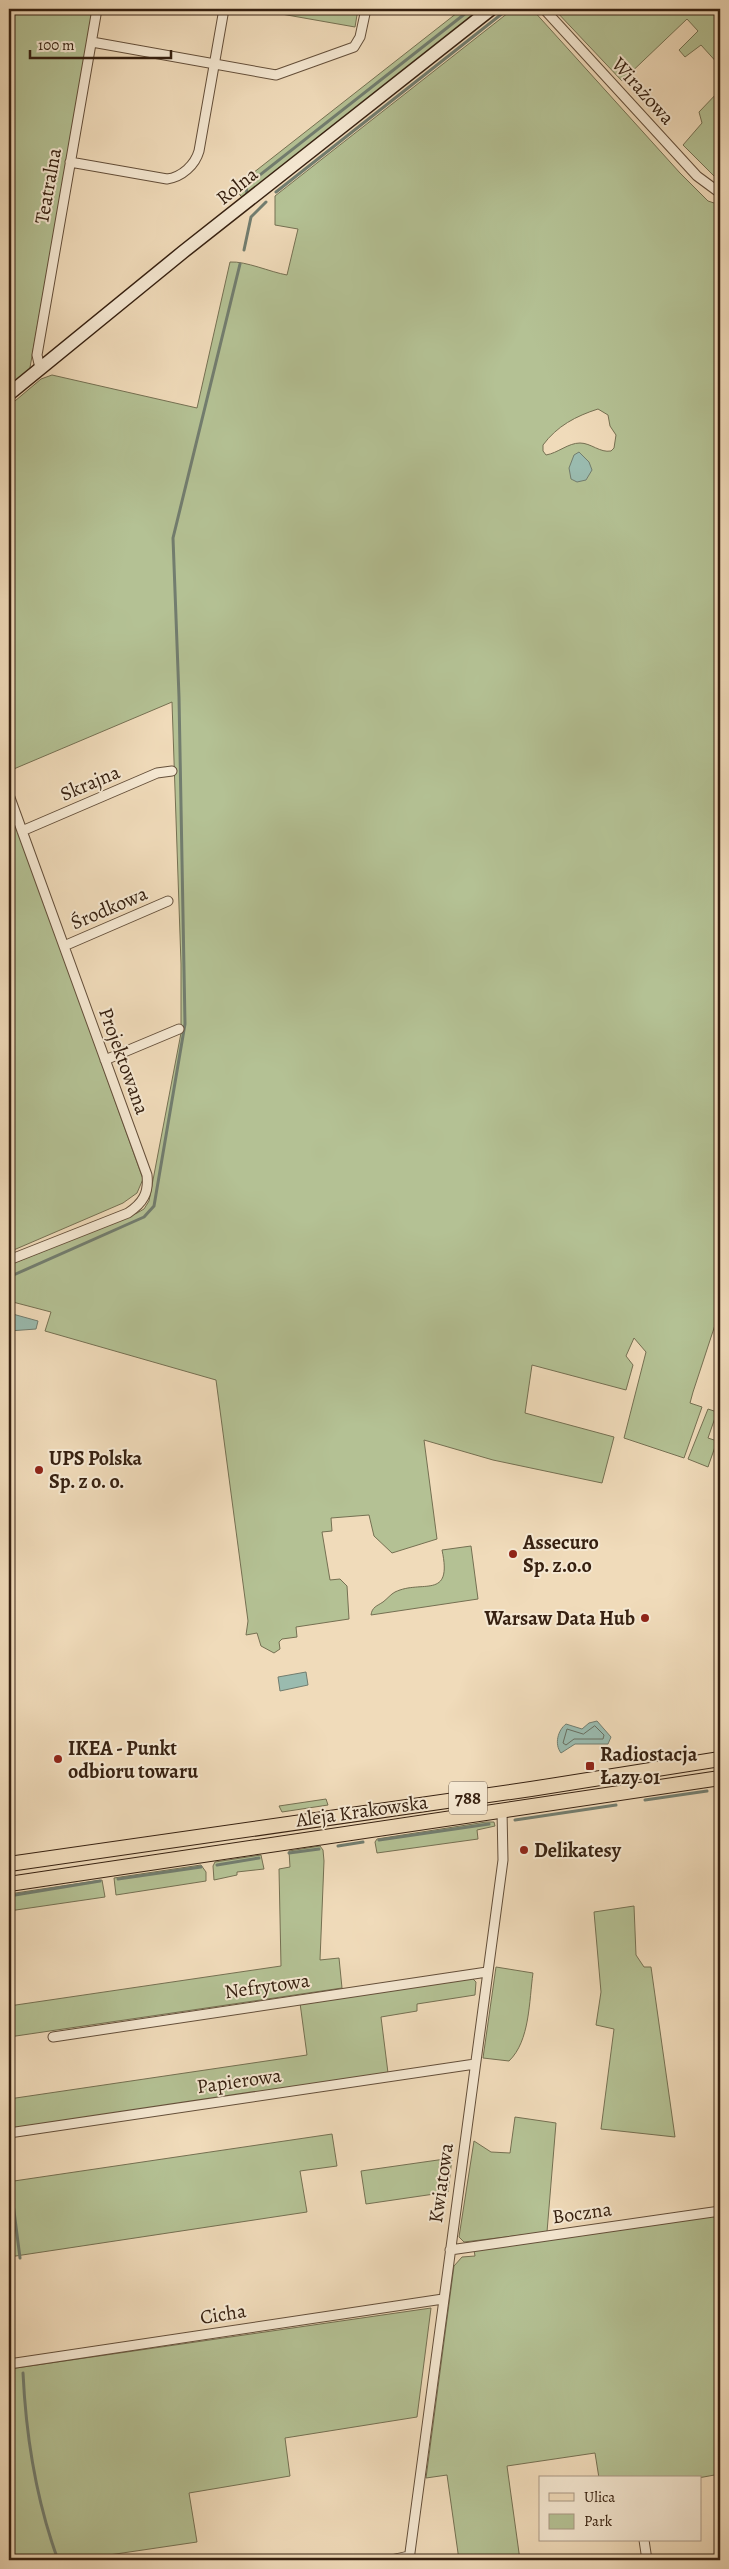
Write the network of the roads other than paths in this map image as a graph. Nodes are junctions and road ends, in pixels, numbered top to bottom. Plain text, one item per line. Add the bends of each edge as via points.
1 (97, 9) edge
2 (224, 9) edge
3 (366, 9) edge
4 (491, 9) edge
5 (544, 9) edge
6 (92, 42) junction
7 (215, 65) junction
8 (70, 162) junction
9 (720, 193) edge
10 (40, 368) junction
11 (9, 394) edge
12 (172, 771) dead end
13 (9, 795) edge
14 (22, 831) junction
15 (168, 901) dead end
16 (64, 946) junction
17 (179, 1029) dead end
18 (105, 1060) junction
19 (9, 1260) edge
20 (720, 1759) edge
21 (720, 1778) edge
22 (502, 1810) junction
23 (9, 1864) edge
24 (9, 1884) edge
25 (488, 1972) junction
26 (53, 2037) dead end
27 (475, 2064) junction
28 (9, 2133) edge
29 (720, 2211) edge
30 (450, 2250) junction
31 (443, 2299) junction
32 (9, 2364) edge
33 (644, 2542) edge
34 (409, 2558) edge
35 (391, 2560) edge
36 (647, 2560) edge

1 - 6 street, Teatralna
2 - 7 street
3 - 7 street via 360,37 348,50 276,75
4 - 10 street, Rolna
5 - 9 street, Wirażowa via 697,176
6 - 7 street
6 - 8 street, Teatralna
7 - 8 street via 198,154 192,166 167,178
8 - 10 street, Teatralna via 37,356
10 - 11 street, Rolna
12 - 14 street, Skrajna via 158,773
13 - 14 street, Projektowana
14 - 16 street, Projektowana
15 - 16 street, Środkowa
16 - 18 street, Projektowana
17 - 18 street
18 - 19 street, Projektowana via 147,1175 146,1193 138,1207 128,1213
20 - 23 main road, Aleja Krakowska / 788
21 - 22 main road, Aleja Krakowska / 788
22 - 24 main road, Aleja Krakowska / 788
22 - 25 street, Kwiatowa via 503,1860
25 - 26 street, Nefrytowa
25 - 27 street, Kwiatowa
27 - 28 street, Papierowa
27 - 30 street, Kwiatowa
29 - 30 street, Boczna
30 - 31 street, Kwiatowa
31 - 32 street, Cicha
31 - 34 street, Kwiatowa
33 - 36 street
34 - 35 street

